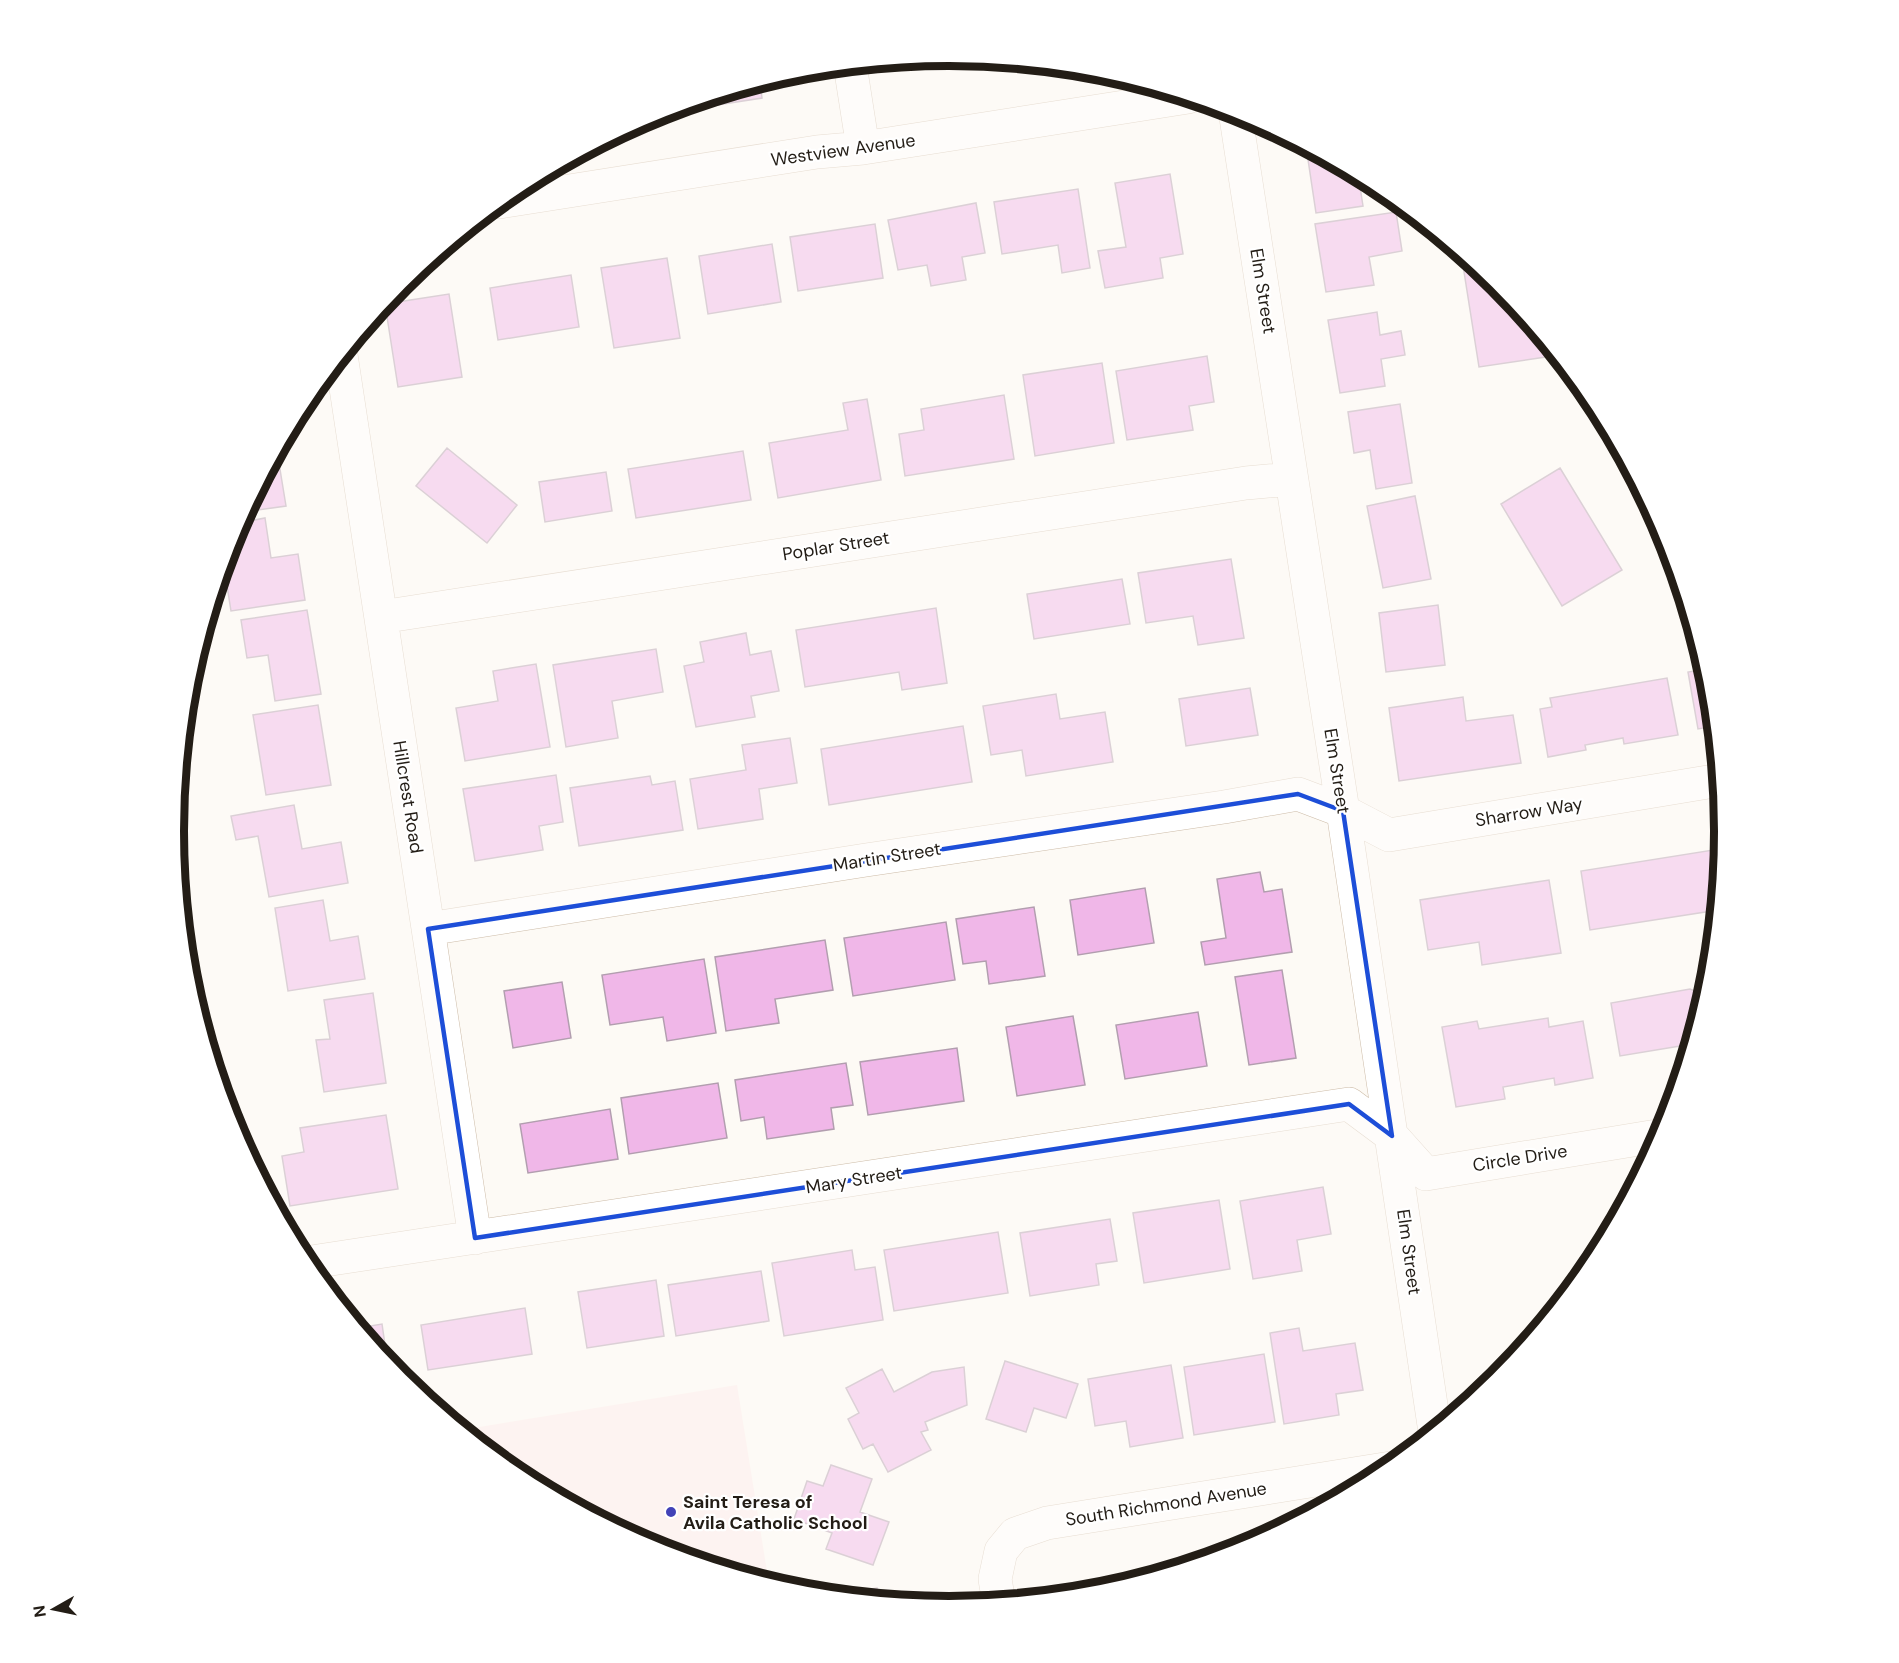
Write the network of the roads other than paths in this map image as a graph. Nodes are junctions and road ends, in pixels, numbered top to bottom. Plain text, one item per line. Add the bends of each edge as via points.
1 (851, 73) edge
2 (1172, 100) edge
3 (1237, 122) edge
4 (863, 148) junction
5 (518, 199) edge
6 (342, 365) edge
7 (1292, 479) junction
8 (381, 617) junction
9 (1713, 781) edge
10 (1343, 811) junction
11 (428, 929) junction
12 (1392, 1136) junction
13 (1651, 1137) edge
14 (475, 1238) junction
15 (316, 1261) edge
16 (1434, 1424) edge
17 (1369, 1471) edge
18 (998, 1595) edge

1 - 4 street
2 - 4 street, Westview Avenue
3 - 7 street, Elm Street
4 - 5 street, Westview Avenue
6 - 8 street, Hillcrest Road
7 - 8 street, Poplar Street
7 - 10 street, Elm Street
8 - 11 street, Hillcrest Road
9 - 10 street, Sharrow Way via 1389,835
10 - 11 street, Martin Street via 1298,794
10 - 12 street, Elm Street
11 - 14 street, Hillcrest Road
12 - 13 street, Circle Drive via 1426,1173
12 - 14 street, Mary Street via 1349,1104
12 - 16 street, Elm Street
14 - 15 street, Mary Street
17 - 18 street, South Richmond Avenue via 1047,1523 1015,1534 1002,1551 995,1579

